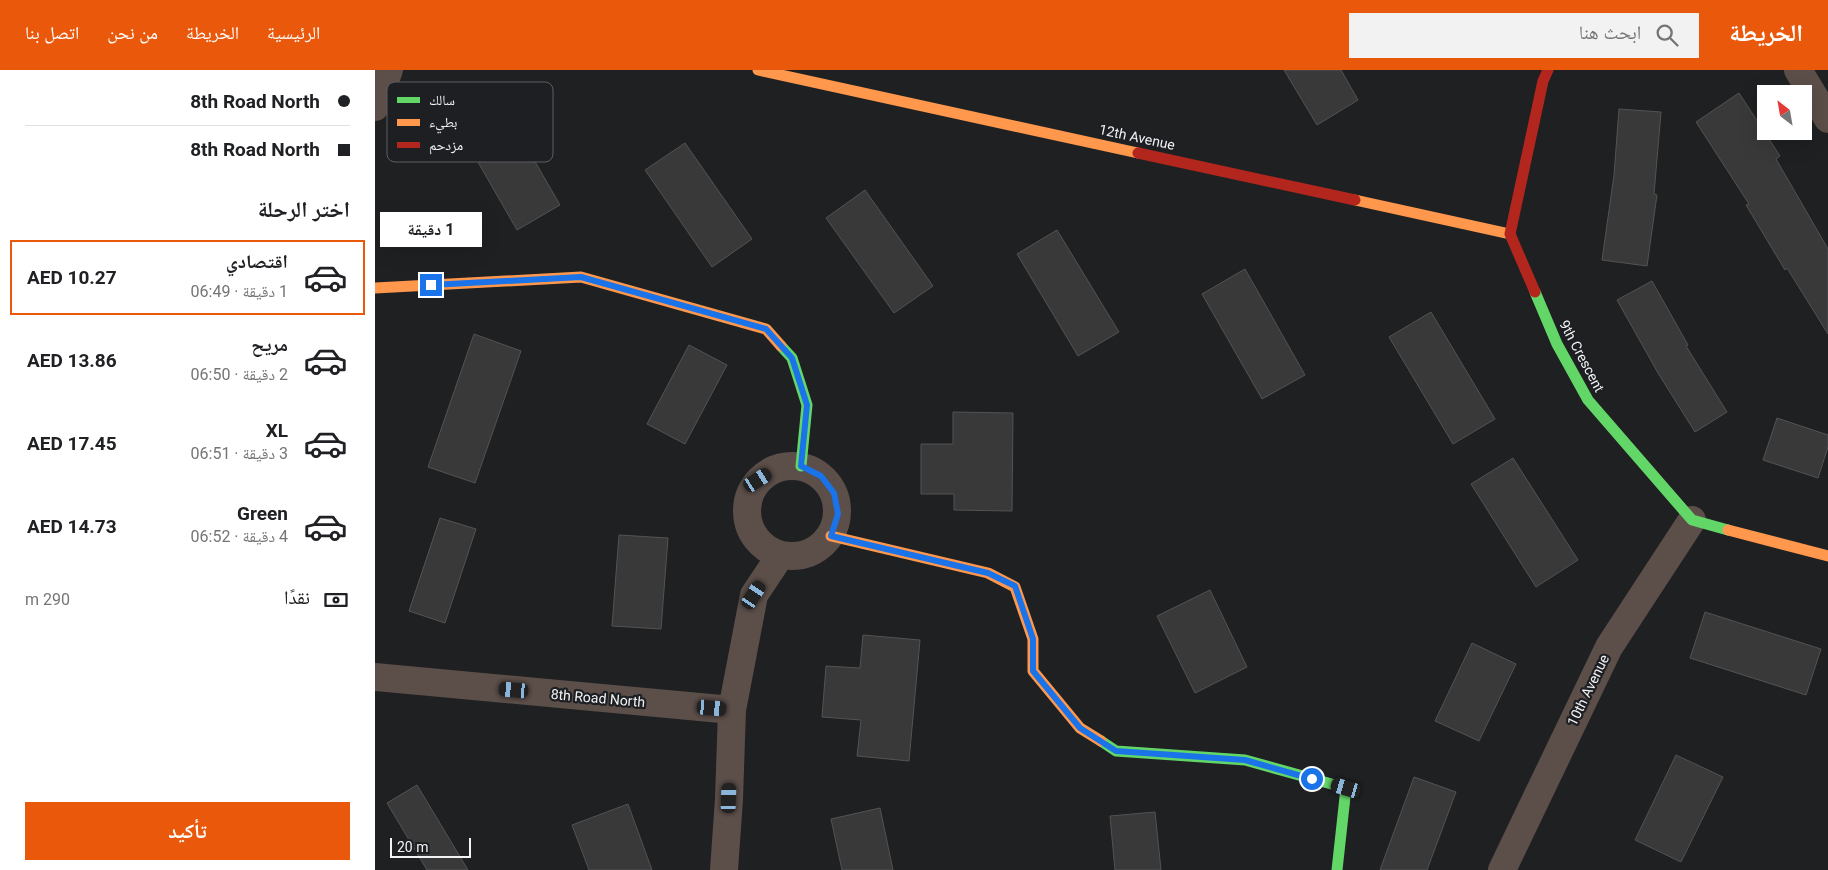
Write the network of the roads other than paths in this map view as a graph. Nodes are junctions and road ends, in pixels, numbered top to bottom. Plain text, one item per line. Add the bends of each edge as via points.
1 (389, 70) edge
2 (758, 70) edge
3 (1548, 70) edge
4 (1798, 70) edge
5 (375, 106) edge
6 (1828, 119) edge
7 (1509, 234) junction
8 (375, 288) edge
9 (801, 466) junction
10 (1692, 520) junction
11 (831, 536) junction
12 (780, 556) junction
13 (1828, 556) edge
14 (375, 677) edge
15 (732, 710) junction
16 (724, 870) edge
17 (1337, 870) edge
18 (1502, 870) edge

1 - 5 street
2 - 7 street, 12th Avenue
3 - 7 street
4 - 6 street
7 - 10 street, 9th Crescent via 1557,344 1588,400
8 - 9 street via 581,277 766,329 792,358 807,405
9 - 11 street via 821,476 834,493 838,514
9 - 12 street via 777,468 758,480 747,501 747,524 755,538 759,544
10 - 13 street
10 - 18 street, 10th Avenue via 1609,646
11 - 12 street via 809,554
11 - 17 street via 988,573 1015,586 1033,639 1033,671 1080,728 1116,751 1245,760 1346,788
12 - 15 street via 754,595
14 - 15 street, 8th Road North
15 - 16 street

